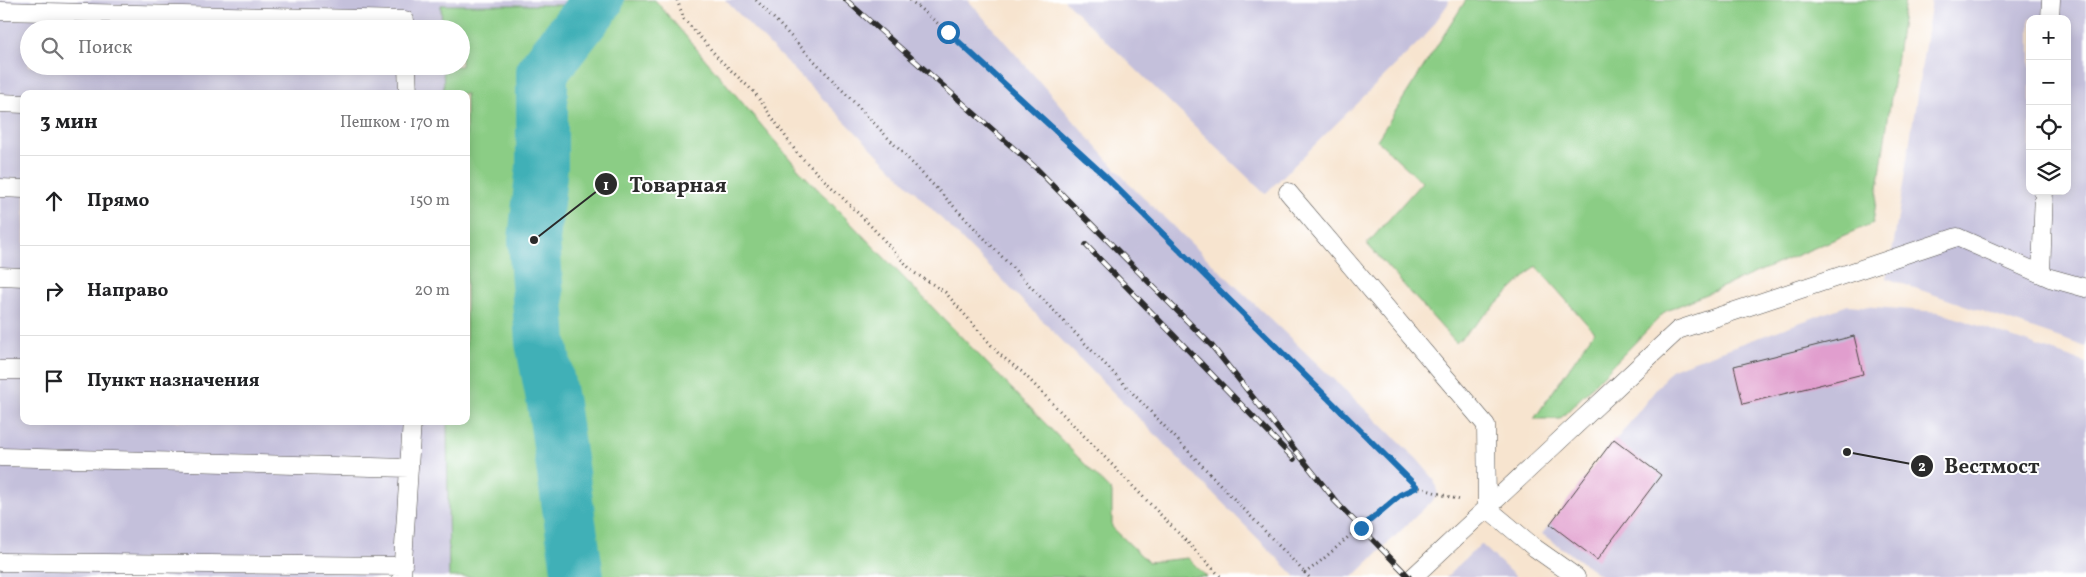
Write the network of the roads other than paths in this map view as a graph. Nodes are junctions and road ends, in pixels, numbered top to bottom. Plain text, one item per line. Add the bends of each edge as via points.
1 (2050, 0) edge
2 (0, 11) edge
3 (2050, 15) edge
4 (405, 20) edge
5 (407, 75) edge
6 (408, 90) edge
7 (0, 103) edge
8 (20, 104) edge
9 (0, 188) edge
10 (20, 189) edge
11 (1288, 192) dead end
12 (2044, 195) edge
13 (2041, 274) junction
14 (0, 276) edge
15 (20, 277) edge
16 (2086, 288) edge
17 (0, 370) edge
18 (20, 370) edge
19 (412, 425) edge
20 (0, 457) edge
21 (409, 468) junction
22 (1487, 508) junction
23 (0, 562) edge
24 (402, 572) edge
25 (1413, 577) edge
26 (1576, 577) edge

1 - 3 lane
2 - 4 lane
5 - 6 lane
7 - 8 lane
9 - 10 lane
11 - 22 lane via 1486,424
12 - 13 lane
13 - 16 lane
13 - 22 lane via 1957,237 1678,330
14 - 15 lane
17 - 18 lane
19 - 21 lane
20 - 21 lane
21 - 24 lane
22 - 25 lane
22 - 26 lane via 1534,548
23 - 24 lane

